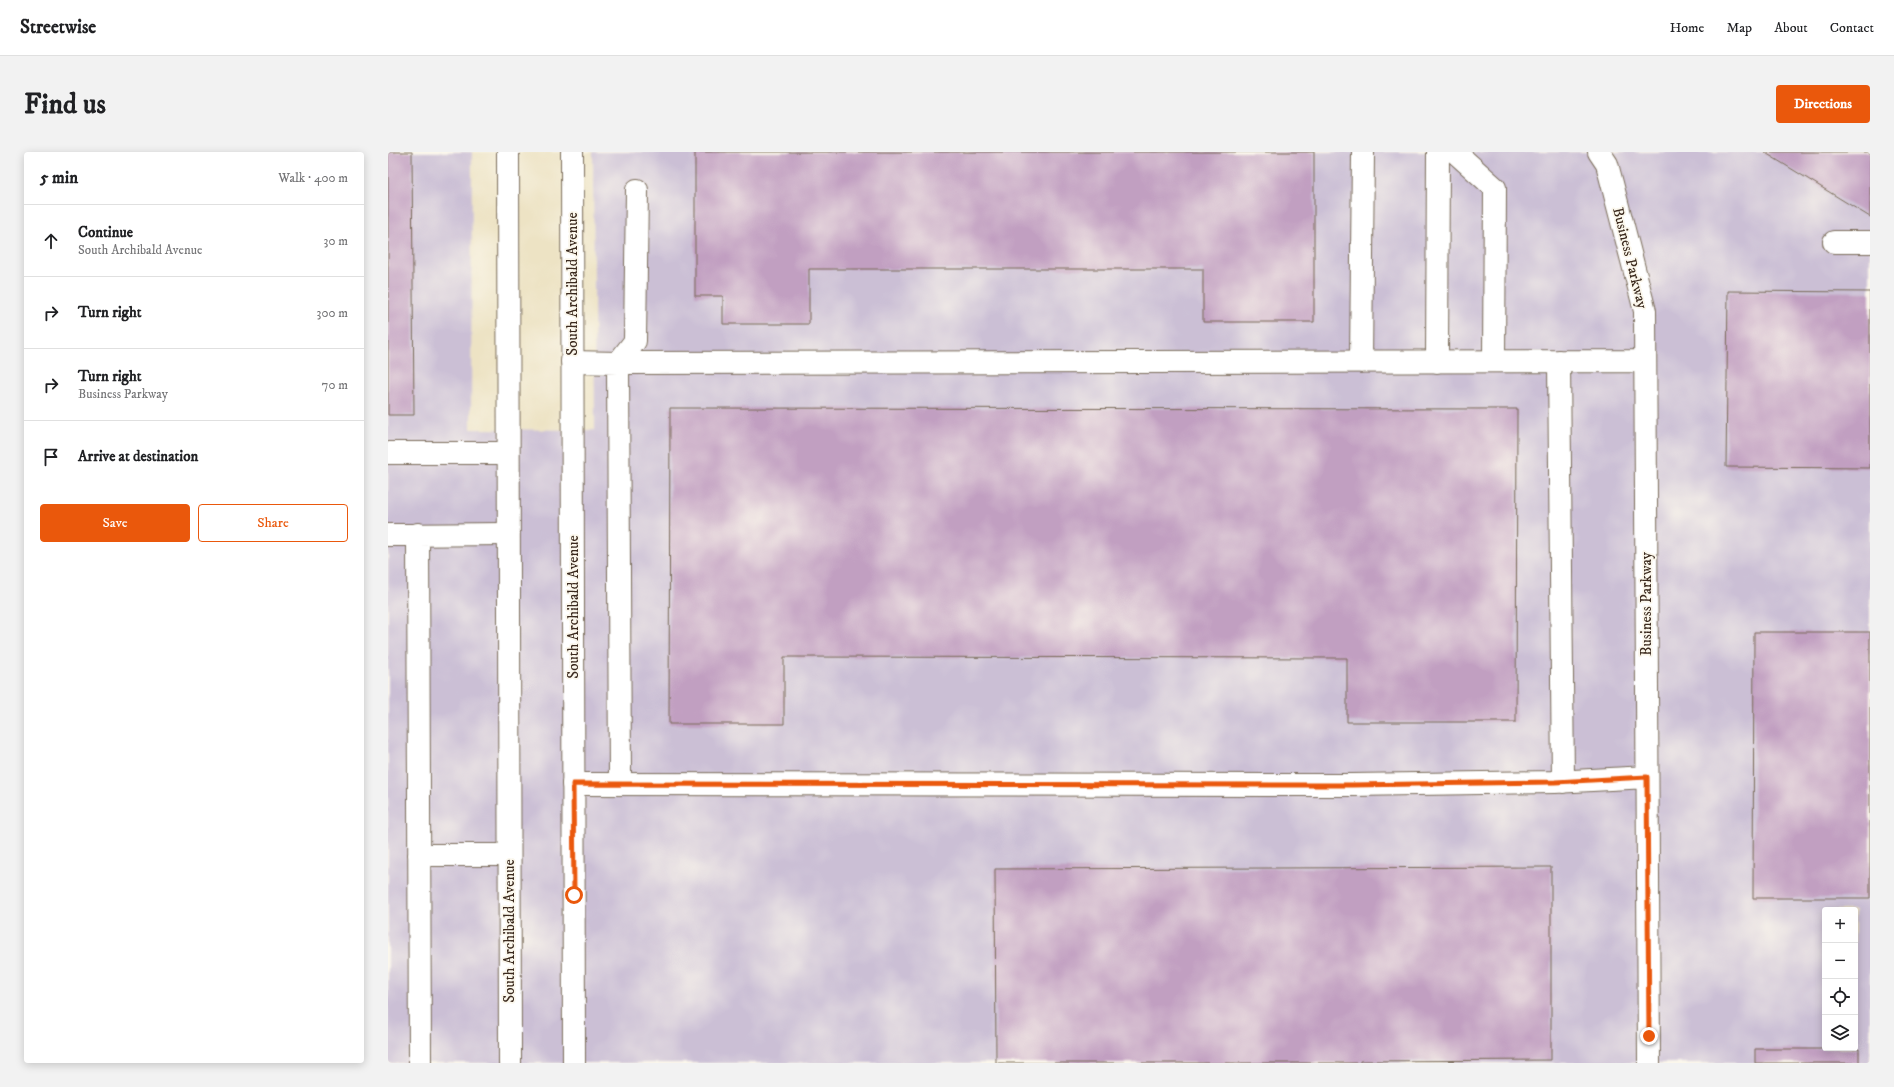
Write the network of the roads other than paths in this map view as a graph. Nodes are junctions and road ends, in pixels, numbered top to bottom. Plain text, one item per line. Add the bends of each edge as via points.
1 (508, 152) edge
2 (572, 152) edge
3 (1363, 152) edge
4 (1438, 152) edge
5 (1455, 152) edge
6 (1599, 152) edge
7 (637, 190) dead end
8 (1834, 242) dead end
9 (1870, 242) edge
10 (572, 362) junction
11 (1361, 362) junction
12 (1438, 362) junction
13 (1494, 362) junction
14 (1559, 362) junction
15 (1645, 362) junction
16 (618, 363) junction
17 (388, 453) edge
18 (508, 453) junction
19 (418, 534) junction
20 (508, 534) junction
21 (388, 535) edge
22 (1647, 777) junction
23 (1563, 782) junction
24 (573, 784) junction
25 (620, 784) junction
26 (419, 855) junction
27 (509, 855) junction
28 (420, 1063) edge
29 (510, 1063) edge
30 (574, 1063) edge
31 (1649, 1063) edge

1 - 18 main road, South Archibald Avenue
2 - 10 main road, South Archibald Avenue
3 - 11 main road
4 - 12 main road
5 - 13 main road via 1494,188
6 - 15 main road, Business Parkway via 1607,164 1645,311
7 - 16 main road via 635,341
8 - 9 main road
10 - 16 main road
10 - 24 main road, South Archibald Avenue
11 - 12 main road
11 - 16 main road
12 - 13 main road
13 - 14 main road
14 - 15 main road
14 - 23 main road
15 - 22 main road, Business Parkway
16 - 25 main road
17 - 18 main road
18 - 20 main road, South Archibald Avenue
19 - 20 main road
19 - 21 main road
19 - 26 main road
20 - 27 main road, South Archibald Avenue
22 - 23 main road
22 - 31 main road, Business Parkway
23 - 25 main road via 1352,785
24 - 25 main road
24 - 30 main road, South Archibald Avenue
26 - 27 main road
26 - 28 main road
27 - 29 main road, South Archibald Avenue

